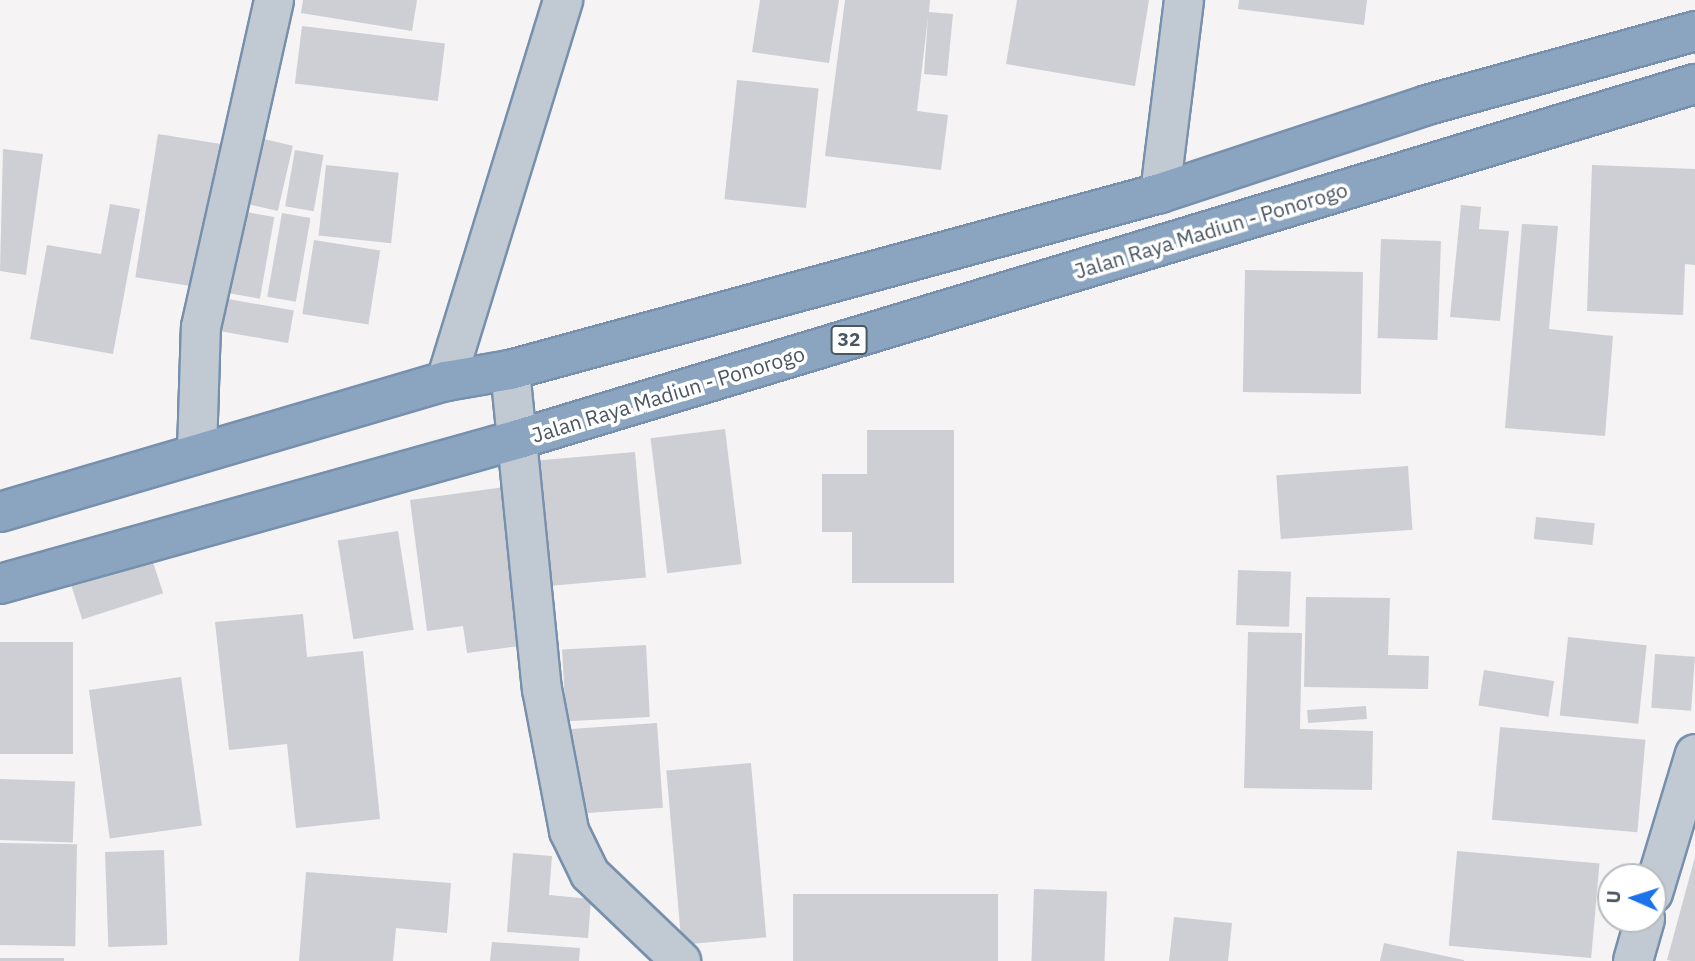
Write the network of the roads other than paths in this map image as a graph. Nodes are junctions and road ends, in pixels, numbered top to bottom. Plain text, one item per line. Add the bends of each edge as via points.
1 (274, 0) edge
2 (563, 0) edge
3 (1184, 0) edge
4 (1695, 31) edge
5 (1695, 84) edge
6 (1160, 193) junction
7 (510, 370) junction
8 (446, 381) junction
9 (519, 439) junction
10 (197, 451) junction
11 (0, 512) edge
12 (0, 584) edge
13 (1695, 754) edge
14 (1662, 863) edge
15 (1641, 933) edge
16 (681, 961) edge
17 (1633, 961) edge

1 - 10 street via 201,327
2 - 8 street
3 - 6 street
4 - 6 highway via 1427,105
5 - 9 highway, Jalan Raya Madiun - Ponorogo / 32
6 - 7 highway
7 - 8 highway
7 - 9 street
8 - 10 highway
9 - 12 highway, Jalan Raya Madiun - Ponorogo / 32
9 - 16 street via 542,689 569,831 590,874
10 - 11 highway
13 - 14 street
15 - 17 street

